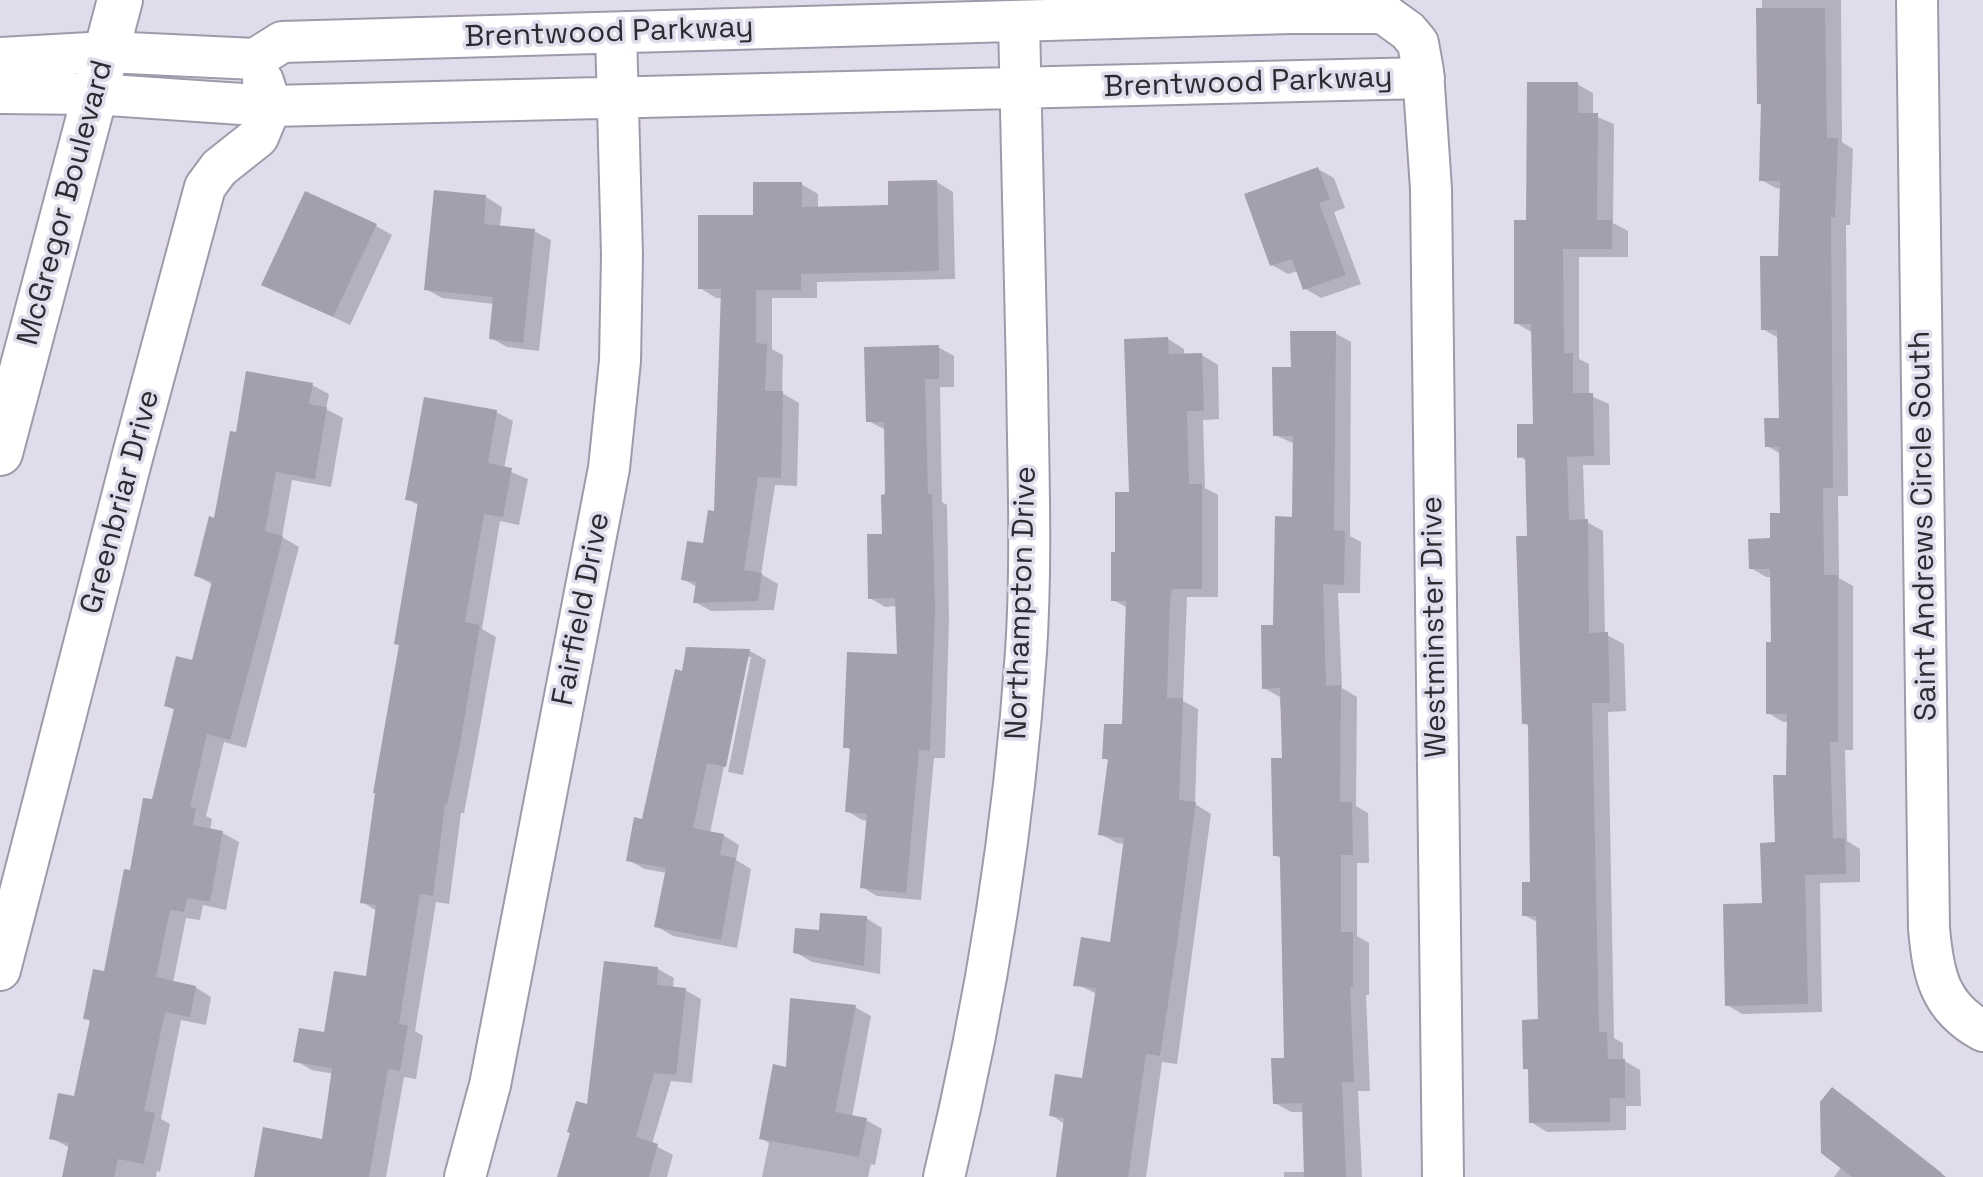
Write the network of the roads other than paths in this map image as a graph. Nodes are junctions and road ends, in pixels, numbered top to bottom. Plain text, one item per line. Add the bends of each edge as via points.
1 (120, 0) edge
2 (1917, 0) edge
3 (1019, 22) junction
4 (616, 33) junction
5 (107, 52) junction
6 (0, 58) edge
7 (255, 59) junction
8 (1424, 78) junction
9 (1021, 89) junction
10 (0, 93) edge
11 (94, 94) junction
12 (618, 99) junction
13 (271, 106) junction
14 (0, 453) edge
15 (0, 970) edge
16 (1983, 1031) edge
17 (465, 1177) edge
18 (944, 1177) edge
19 (1443, 1177) edge

1 - 5 main road, McGregor Boulevard
2 - 16 street, Saint Andrews Circle South via 1929,928 1933,968 1949,1004
3 - 4 street, Brentwood Parkway
3 - 8 street, Brentwood Parkway via 1383,13 1418,43
3 - 9 street, Northampton Drive
4 - 7 street, Brentwood Parkway via 282,42
4 - 12 street, Fairfield Drive
5 - 6 street, Brentwood Parkway
5 - 7 street, Brentwood Parkway
5 - 11 main road, McGregor Boulevard
7 - 13 street
8 - 9 street, Brentwood Parkway
8 - 19 street, Westminster Drive via 1431,189
9 - 12 street, Brentwood Parkway
9 - 18 street, Northampton Drive via 1030,525 1026,651 991,960
10 - 11 street, Brentwood Parkway
11 - 13 street, Brentwood Parkway
11 - 14 main road, McGregor Boulevard
12 - 13 street, Brentwood Parkway
12 - 17 street, Fairfield Drive via 620,361 609,468 490,1085
13 - 15 street, Greenbriar Drive via 258,137 219,168 205,187

